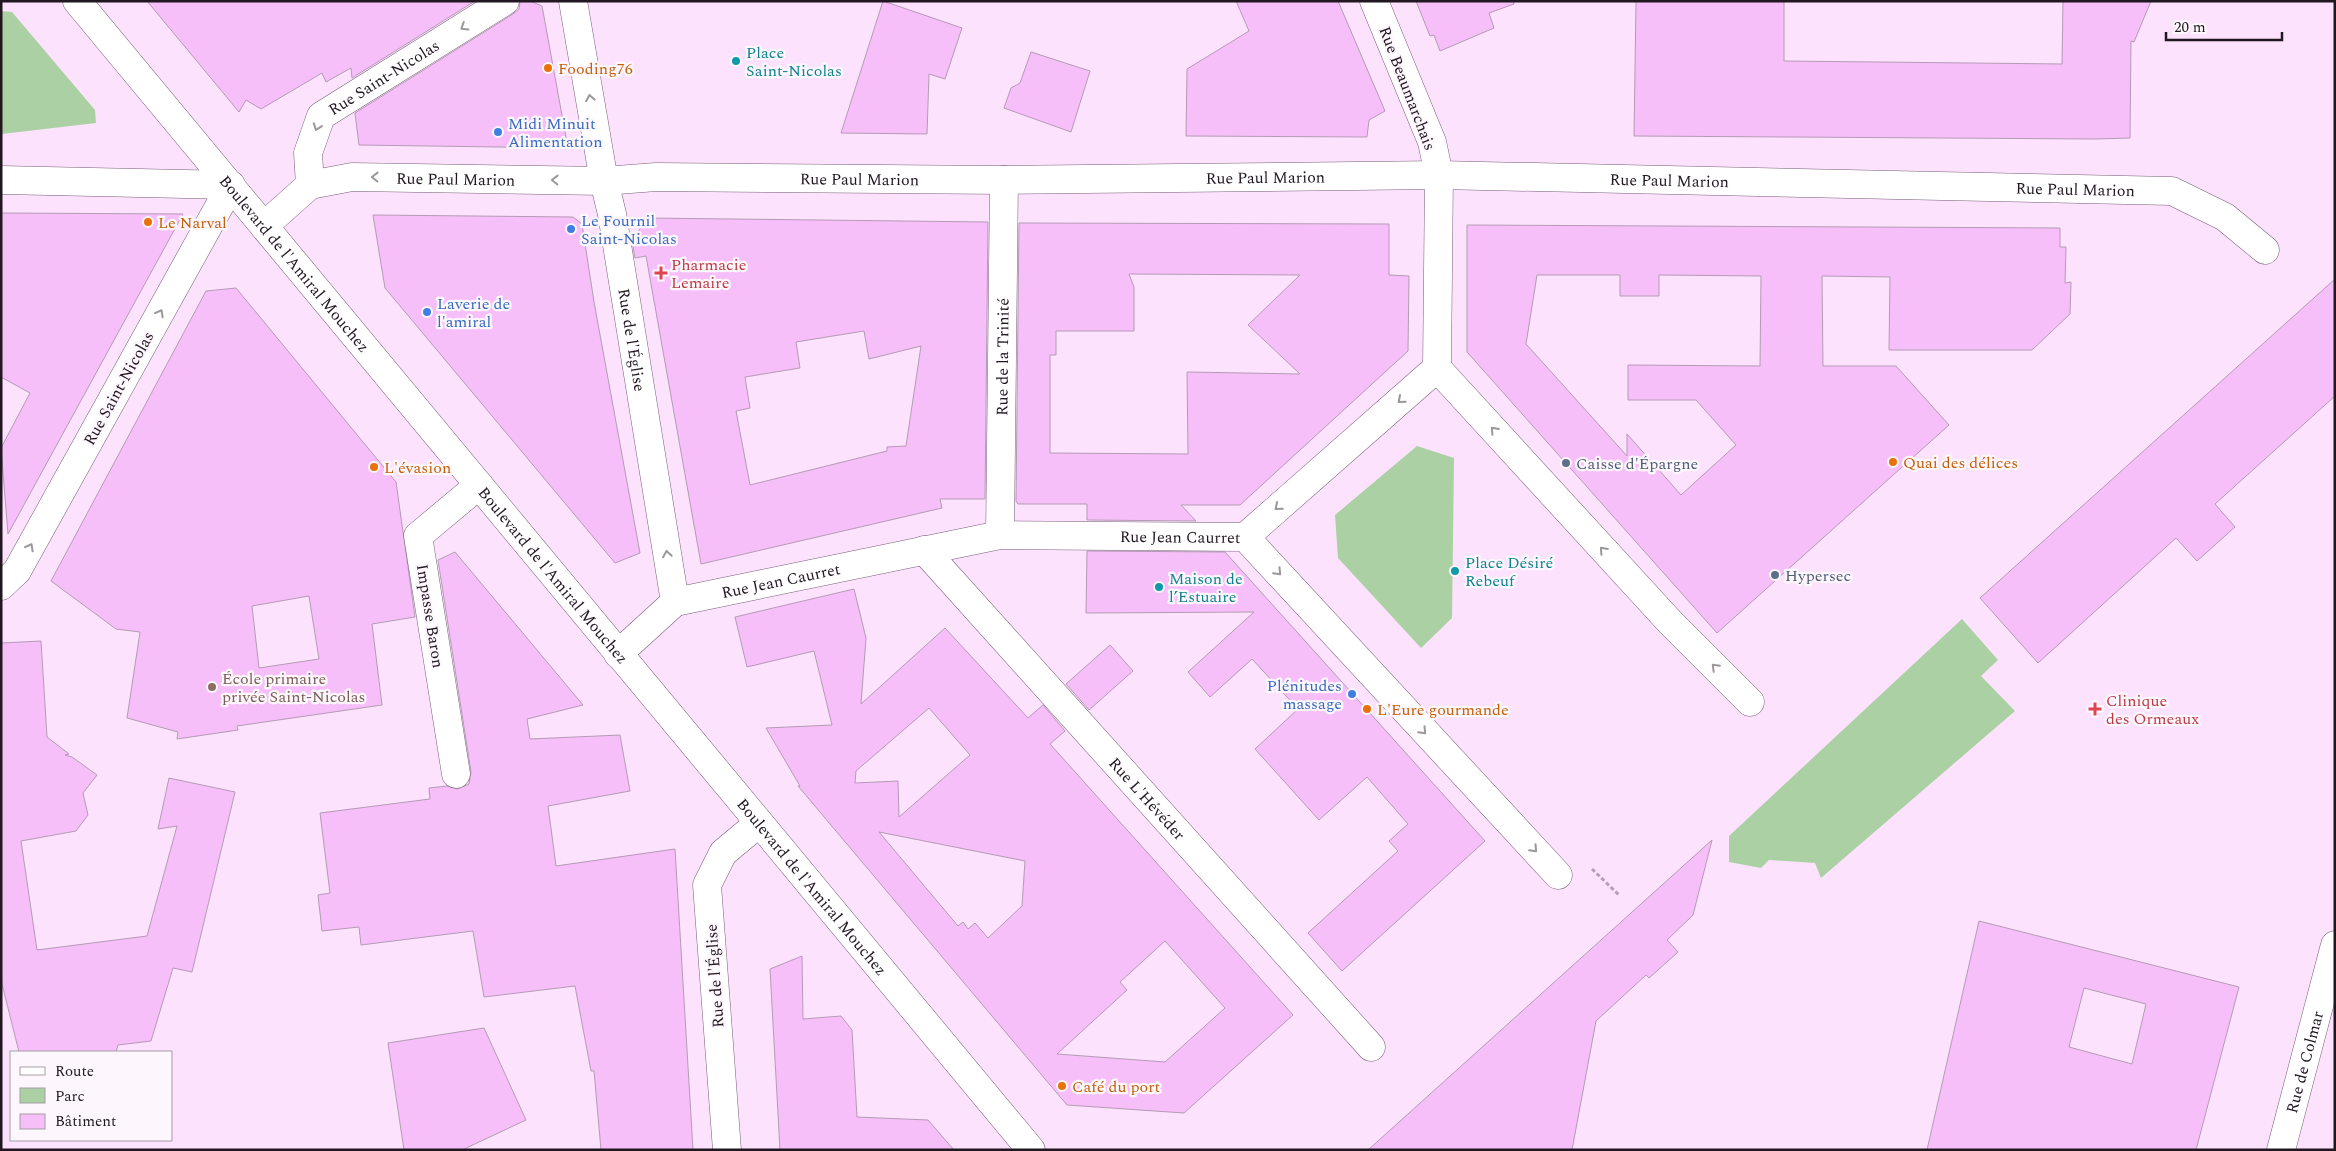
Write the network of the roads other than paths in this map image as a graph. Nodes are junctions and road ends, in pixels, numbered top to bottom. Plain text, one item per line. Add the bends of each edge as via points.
1 (77, 1) edge
2 (505, 1) edge
3 (573, 1) edge
4 (1374, 1) edge
5 (1439, 175) junction
6 (1, 180) edge
7 (1004, 180) junction
8 (604, 181) junction
9 (310, 185) junction
10 (231, 186) junction
11 (264, 226) junction
12 (2265, 250) dead end
13 (1437, 368) junction
14 (479, 485) junction
15 (1000, 534) junction
16 (1245, 536) junction
17 (924, 550) junction
18 (1, 586) edge
19 (676, 602) junction
20 (618, 654) junction
21 (1750, 702) dead end
22 (456, 774) dead end
23 (759, 823) junction
24 (1558, 875) dead end
25 (2335, 945) edge
26 (1371, 1047) dead end
27 (727, 1150) edge
28 (1031, 1150) edge
29 (2281, 1150) edge

1 - 10 street, Boulevard de l'Amiral Mouchez
2 -> 9 street, Rue Saint-Nicolas via 321,116 308,153
8 -> 3 street, Rue de l'Église
4 - 5 street, Rue Beaumarchais via 1432,142
5 - 7 street, Rue Paul Marion
5 - 12 street, Rue Paul Marion via 2172,191 2225,217
5 - 13 street
6 - 10 street
7 - 8 street, Rue Paul Marion via 656,177
7 - 15 street, Rue de la Trinité
8 -> 9 street, Rue Paul Marion via 352,177
19 -> 8 street, Rue de l'Église
9 - 11 street
10 - 11 street, Boulevard de l'Amiral Mouchez
18 -> 10 street, Rue Saint-Nicolas via 17,571
11 - 14 street, Boulevard de l'Amiral Mouchez
13 -> 16 street, Rue Jean Caurret
21 -> 13 street via 1670,622
14 - 20 street, Boulevard de l'Amiral Mouchez
14 - 22 street, Impasse Baron via 418,536
15 - 16 street, Rue Jean Caurret
15 - 17 street, Rue Jean Caurret
16 -> 24 street
17 - 19 street, Rue Jean Caurret
17 - 26 street, Rue L'Hévéder
19 - 20 street
20 - 23 street, Boulevard de l'Amiral Mouchez
23 - 27 street, Rue de l'Église via 723,853 707,885
23 - 28 street, Boulevard de l'Amiral Mouchez
25 - 29 street, Rue de Colmar

